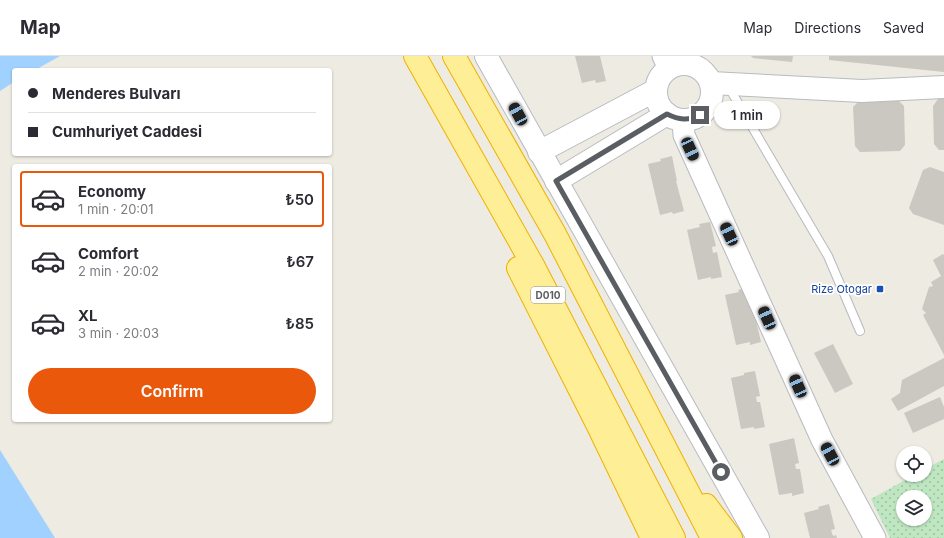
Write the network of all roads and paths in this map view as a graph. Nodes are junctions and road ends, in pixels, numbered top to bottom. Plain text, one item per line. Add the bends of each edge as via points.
1 (415, 56) edge
2 (454, 56) edge
3 (486, 56) edge
4 (666, 62) edge
5 (719, 83) junction
6 (944, 87) edge
7 (656, 90) junction
8 (675, 117) junction
9 (539, 152) junction
10 (479, 168) junction
11 (556, 181) junction
12 (860, 331) dead end
13 (673, 463) junction
14 (652, 538) edge
15 (674, 538) edge
16 (712, 538) edge
17 (731, 538) edge
18 (758, 538) edge
19 (875, 538) edge

1 - 10 highway, D010
2 - 13 highway, D010 via 555,234
3 - 9 main road
4 - 5 main road via 693,65
4 - 7 main road
5 - 6 main road via 862,91
5 - 8 main road via 707,108 700,115 692,119
5 - 12 lane via 828,256
7 - 8 main road via 661,107
7 - 9 main road
8 - 11 main road
8 - 19 street via 822,440
9 - 11 main road
10 - 14 highway via 492,217
10 - 15 highway, D010 via 534,267
11 - 18 main road
13 - 16 highway, D010
13 - 17 highway

